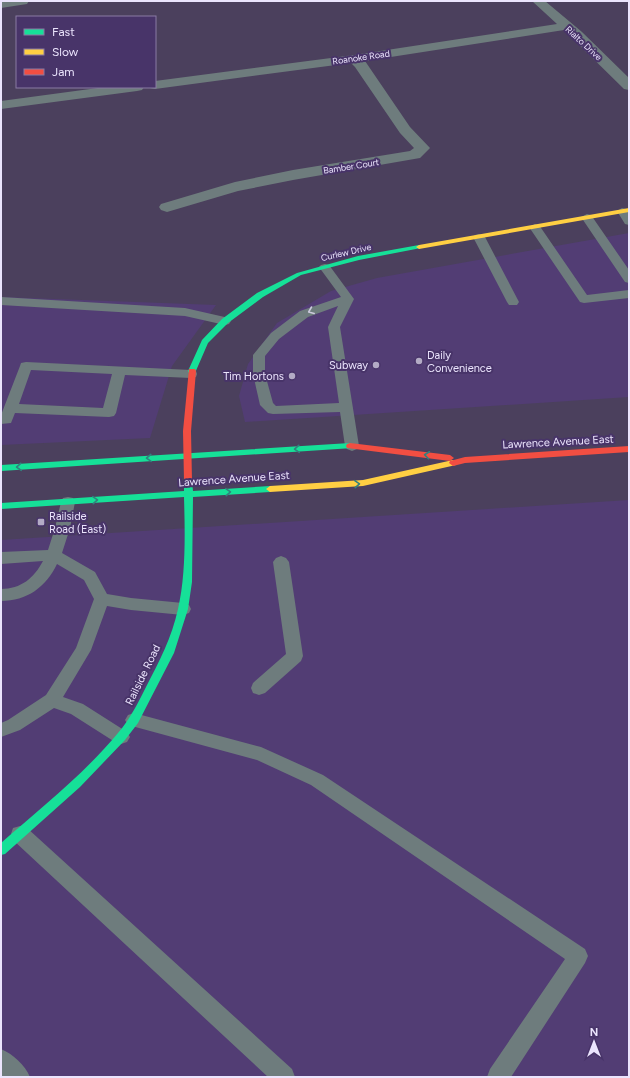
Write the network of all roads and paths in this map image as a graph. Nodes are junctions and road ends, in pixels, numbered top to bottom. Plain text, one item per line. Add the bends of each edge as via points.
1 (23, 1) edge
2 (538, 1) edge
3 (1, 4) edge
4 (567, 26) junction
5 (354, 58) junction
6 (156, 84) edge
7 (629, 86) edge
8 (128, 88) edge
9 (1, 105) edge
10 (168, 207) dead end
11 (626, 211) edge
12 (587, 217) junction
13 (629, 222) edge
14 (535, 227) junction
15 (479, 237) junction
16 (325, 267) junction
17 (629, 279) edge
18 (629, 294) edge
19 (348, 299) junction
20 (1, 301) edge
21 (513, 302) dead end
22 (225, 321) junction
23 (119, 371) junction
24 (191, 374) junction
25 (346, 407) junction
26 (10, 408) junction
27 (1, 420) edge
28 (352, 446) junction
29 (629, 449) edge
30 (188, 456) junction
31 (465, 460) junction
32 (1, 468) edge
33 (189, 494) junction
34 (68, 502) junction
35 (1, 506) edge
36 (54, 555) junction
37 (1, 558) edge
38 (281, 562) dead end
39 (1, 595) edge
40 (102, 599) junction
41 (183, 609) junction
42 (259, 688) dead end
43 (52, 700) junction
44 (134, 720) junction
45 (1, 730) edge
46 (121, 737) junction
47 (20, 834) junction
48 (1, 850) edge
49 (1, 1060) edge
50 (19, 1077) edge
51 (284, 1077) edge
52 (498, 1077) edge

1 - 3 street
2 - 4 street, Rialto Drive
4 - 5 street, Roanoke Road
4 - 7 street, Rialto Drive
5 - 6 street, Roanoke Road
5 - 10 street, Bamber Court via 405,130 422,148 415,155 294,175
8 - 9 street
11 - 12 street, Curlew Drive
11 - 13 lane
12 - 14 street, Curlew Drive
12 - 17 lane
14 - 15 street, Curlew Drive
14 - 18 lane via 584,299
15 - 16 street, Curlew Drive via 358,258
15 - 21 lane
16 - 19 lane
16 - 22 street, Curlew Drive via 299,274 260,295
19 - 25 lane via 334,328
19 -> 25 lane via 304,314 274,336 259,355 259,374 267,405 273,410
20 - 22 lane via 185,312
22 - 24 street, Curlew Drive via 206,342
23 - 24 lane
23 - 26 lane via 26,366
23 - 26 lane via 109,413
24 - 30 street, Curlew Drive
25 - 28 lane
26 - 27 lane via 6,420
28 -> 30 street, Lawrence Avenue East
31 -> 28 street, Lawrence Avenue East
29 - 31 street, Lawrence Avenue East
30 -> 32 street, Lawrence Avenue East
30 - 33 street, Railside Road
33 -> 31 street, Lawrence Avenue East via 363,483
34 -> 33 street, Lawrence Avenue East
33 - 41 street, Railside Road via 187,582
34 - 35 street, Lawrence Avenue East
34 - 36 lane
36 - 37 lane
36 - 39 lane via 42,577 19,594
36 - 40 lane via 90,576
38 - 42 lane via 295,656
40 - 41 lane
40 - 43 lane via 83,650
41 - 44 street, Railside Road via 169,653
43 - 45 lane via 14,725
43 - 46 lane via 77,709
44 - 46 street, Railside Road
44 - 52 lane via 261,754 316,780 578,956
46 - 47 street, Railside Road via 76,784
47 - 48 street, Railside Road
47 - 51 lane
49 - 50 lane

